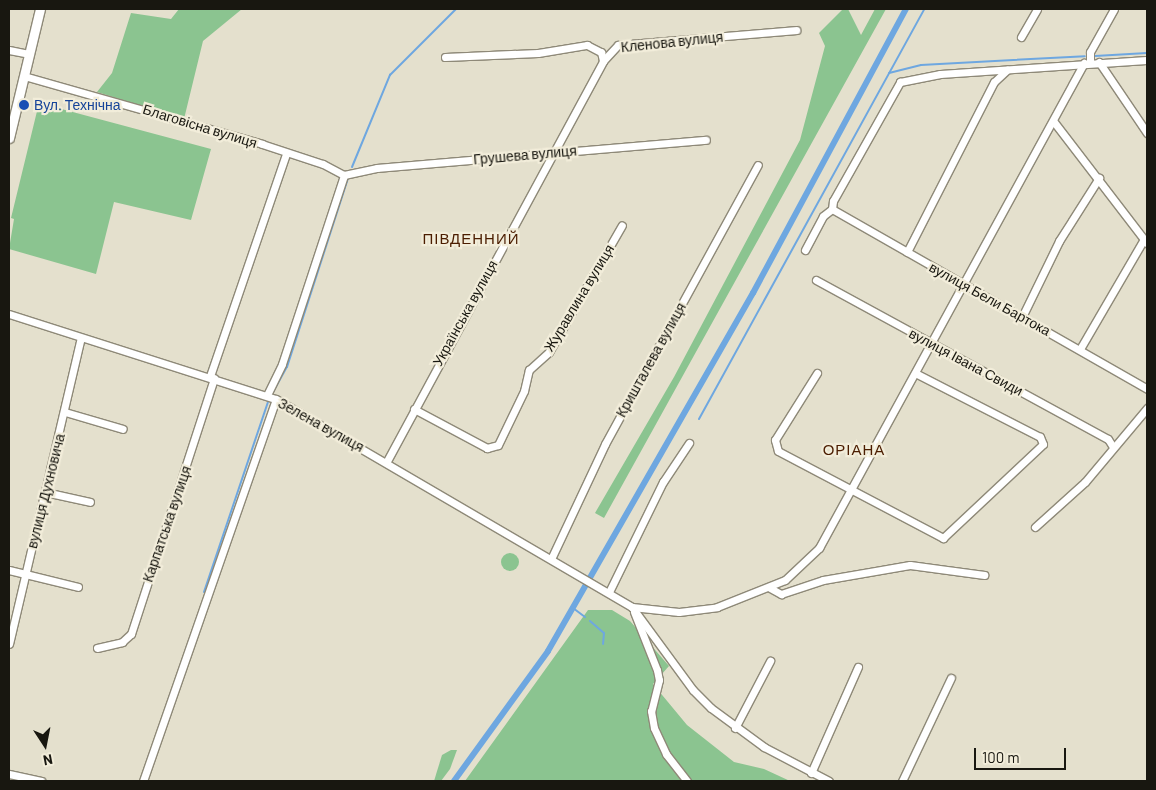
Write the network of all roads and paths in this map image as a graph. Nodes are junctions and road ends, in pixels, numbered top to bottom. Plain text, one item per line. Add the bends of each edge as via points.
1 (40, 9) edge
2 (1037, 9) edge
3 (1114, 9) edge
4 (796, 30) dead end
5 (1021, 37) dead end
6 (9, 50) edge
7 (29, 54) junction
8 (445, 56) dead end
9 (1147, 60) edge
10 (603, 61) junction
11 (1087, 62) junction
12 (1099, 62) junction
13 (1008, 69) junction
14 (24, 76) junction
15 (1054, 122) junction
16 (1147, 133) edge
17 (9, 138) edge
18 (706, 140) dead end
19 (553, 153) junction
20 (286, 154) junction
21 (758, 165) dead end
22 (344, 175) junction
23 (1099, 178) junction
24 (832, 209) junction
25 (622, 226) dead end
26 (1146, 241) edge
27 (805, 250) dead end
28 (907, 252) junction
29 (816, 280) dead end
30 (963, 284) junction
31 (9, 314) edge
32 (1022, 316) junction
33 (81, 338) junction
34 (932, 344) junction
35 (1080, 349) junction
36 (817, 373) dead end
37 (915, 373) junction
38 (212, 377) junction
39 (1147, 389) edge
40 (266, 396) junction
41 (276, 399) junction
42 (1147, 408) edge
43 (414, 409) junction
44 (66, 412) junction
45 (124, 429) dead end
46 (689, 443) dead end
47 (1114, 447) junction
48 (387, 461) junction
49 (851, 491) junction
50 (45, 492) junction
51 (90, 502) dead end
52 (1035, 527) dead end
53 (550, 559) junction
54 (9, 570) edge
55 (25, 574) junction
56 (984, 576) dead end
57 (78, 587) dead end
58 (770, 588) junction
59 (609, 592) junction
60 (632, 607) junction
61 (9, 644) edge
62 (97, 648) dead end
63 (770, 662) dead end
64 (858, 668) dead end
65 (952, 678) dead end
66 (735, 728) junction
67 (811, 773) junction
68 (12, 776) edge
69 (41, 781) edge
70 (143, 781) edge
71 (687, 781) edge
72 (829, 781) edge
73 (902, 781) edge

1 - 7 main road
2 - 5 street
3 - 11 street
4 - 10 street, Кленова вулиця via 618,44
6 - 7 street
7 - 14 main road
8 - 10 street, Кленова вулиця via 524,54 587,45 602,52
9 - 12 street
10 - 19 street, Українська вулиця
11 - 12 street
11 - 13 street
11 - 15 street
12 - 16 street
13 - 24 street via 909,77 896,85 832,201
13 - 28 street via 994,82
14 - 17 main road
14 - 20 street, Благовісна вулиця via 184,120
15 - 23 street
15 - 30 street
18 - 19 street, Грушева вулиця
19 - 22 street, Грушева вулиця via 377,168
19 - 43 street, Українська вулиця
20 - 22 street, Благовісна вулиця via 323,164
20 - 38 street, Карпатська вулиця
21 - 53 street, Кришталева вулиця via 605,444
22 - 40 street via 282,364
23 - 26 street
23 - 32 street via 1059,241
24 - 27 street via 823,216
24 - 28 street, вулиця Бели Бартока
25 - 43 street, Журавлина вулиця via 549,352 529,370 524,391 498,445 487,448
26 - 35 street
28 - 30 street, вулиця Бели Бартока
29 - 34 street, вулиця Івана Свиди
30 - 32 street, вулиця Бели Бартока
30 - 34 street
31 - 33 street, Зелена вулиця
32 - 35 street, вулиця Бели Бартока
33 - 38 street, Зелена вулиця
33 - 44 street, вулиця Духновича
34 - 37 street
34 - 47 street, вулиця Івана Свиди via 1108,439
35 - 39 street, вулиця Бели Бартока
36 - 49 street via 775,440 775,447
37 - 49 street
37 - 49 street via 1040,437 1042,448 942,538
38 - 40 street, Зелена вулиця
38 - 62 street, Карпатська вулиця via 131,634 122,642
40 - 41 street, Зелена вулиця
41 - 48 street, Зелена вулиця
41 - 70 street
42 - 47 street
43 - 48 street, Українська вулиця
44 - 45 street
44 - 50 street, вулиця Духновича
46 - 59 street via 663,482
47 - 52 street via 1084,482
48 - 53 street, Зелена вулиця
49 - 58 street via 808,562
50 - 51 street
50 - 55 street, вулиця Духновича
53 - 59 street, Зелена вулиця
54 - 55 street
55 - 57 street
55 - 61 street, вулиця Духновича
56 - 58 street via 910,565 824,580 781,594
58 - 60 street via 738,602 701,610
59 - 60 street, Зелена вулиця
60 - 66 street via 693,690
60 - 71 street via 659,680 651,711 654,728 666,754
63 - 66 street
64 - 67 street
65 - 73 street
66 - 67 street
67 - 72 street
68 - 69 street

